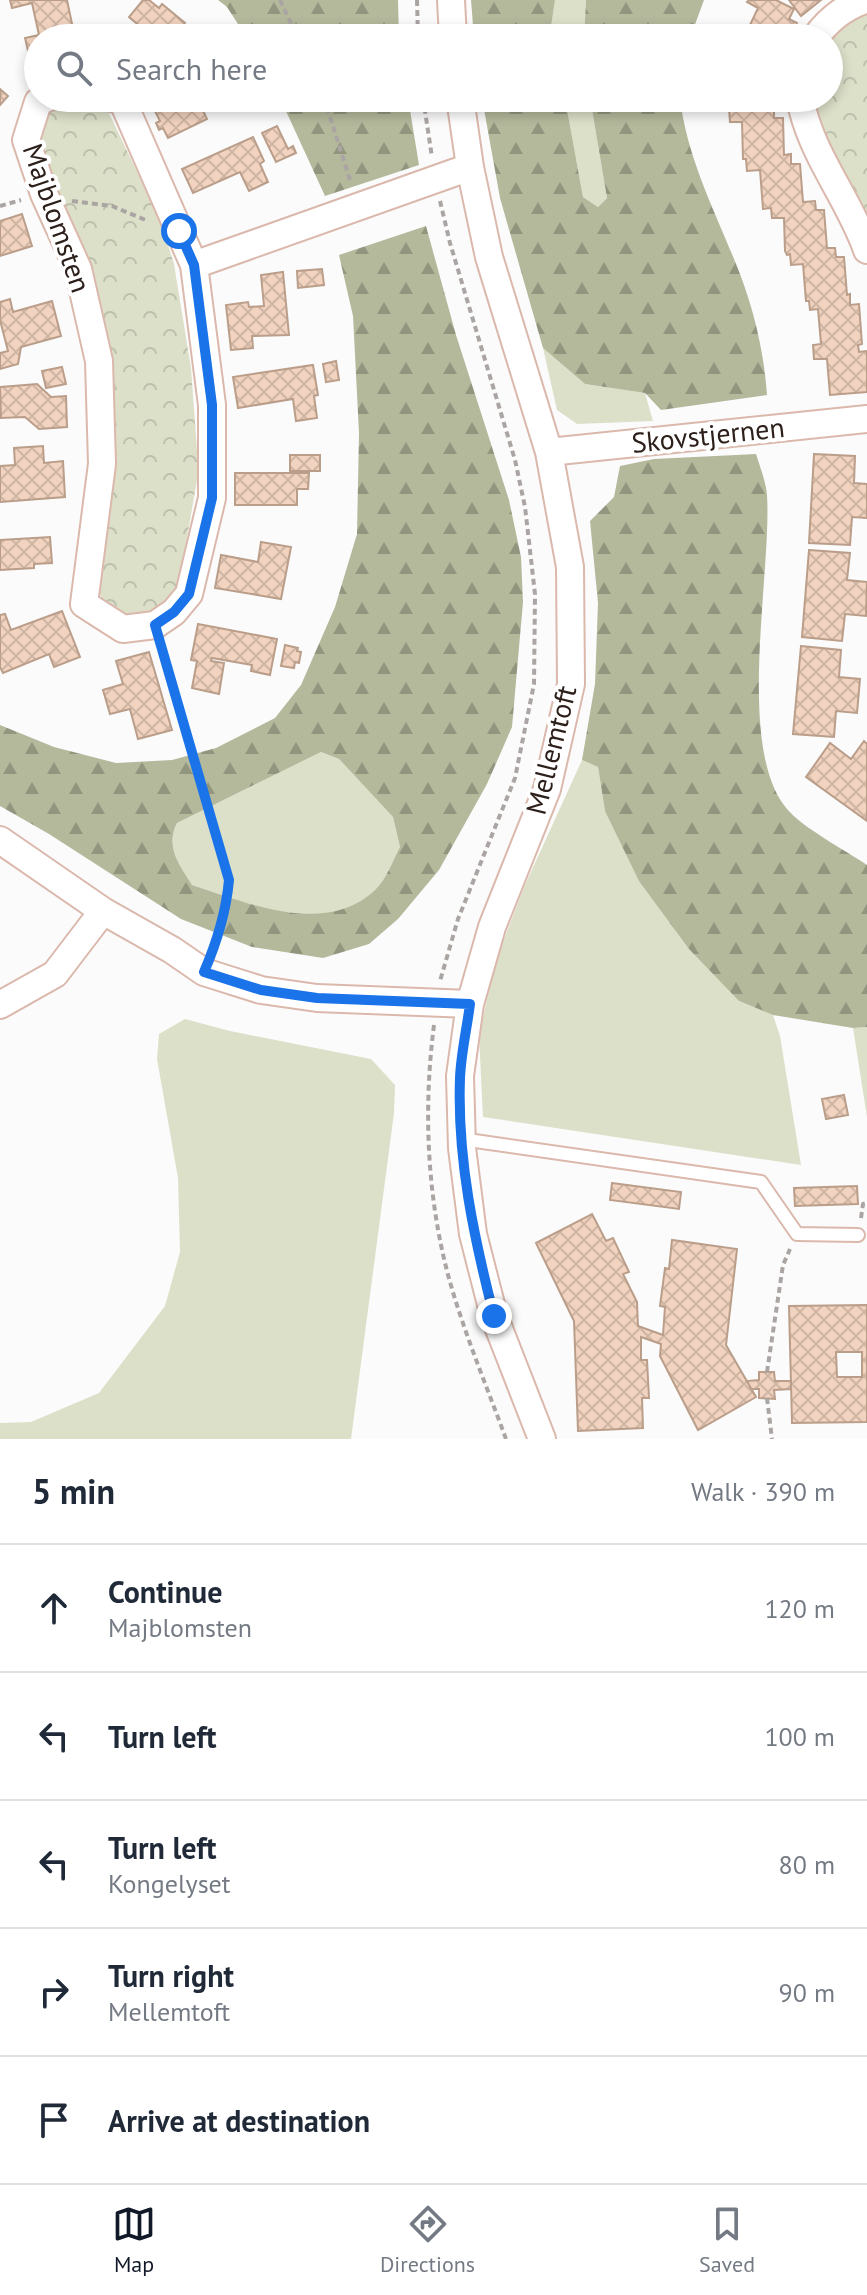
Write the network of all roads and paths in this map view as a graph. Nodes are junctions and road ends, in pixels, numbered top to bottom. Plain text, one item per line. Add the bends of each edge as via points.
1 (280, 0) edge
2 (417, 0) edge
3 (451, 0) edge
4 (865, 0) edge
5 (291, 24) edge
6 (418, 24) edge
7 (452, 24) edge
8 (825, 24) edge
9 (35, 112) edge
10 (127, 112) edge
11 (328, 112) edge
12 (425, 112) edge
13 (462, 112) edge
14 (803, 112) edge
15 (470, 167) junction
16 (435, 180) junction
17 (44, 194) junction
18 (358, 207) junction
19 (179, 231) junction
20 (867, 250) edge
21 (194, 265) junction
22 (867, 419) edge
23 (549, 452) junction
24 (155, 625) junction
25 (0, 840) edge
26 (103, 911) junction
27 (204, 972) junction
28 (436, 1002) junction
29 (470, 1004) junction
30 (0, 1005) edge
31 (461, 1139) junction
32 (797, 1234) junction
33 (858, 1235) dead end
34 (767, 1372) dead end
35 (767, 1398) dead end
36 (506, 1439) edge
37 (542, 1439) edge
38 (772, 1439) edge

1 - 5 path
2 - 6 path
3 - 7 street
4 - 8 street
9 - 17 street, Majblomsten via 26,140
10 - 19 street
11 - 18 path
12 - 16 path
13 - 15 street, Mellemtoft
14 - 20 street via 825,169
15 - 16 street
15 - 23 street, Mellemtoft via 489,257
16 - 18 street
16 - 28 path via 515,460 535,594 534,684 515,778 458,919
17 - 19 path via 112,206
17 - 24 street, Majblomsten via 78,269 99,361 102,464 84,604 123,629
18 - 21 street
19 - 21 street
21 - 24 street via 212,405 212,498 189,594
22 - 23 street, Skovstjernen
23 - 29 street, Mellemtoft via 570,567 571,684 547,789 492,927
24 - 27 path via 229,880 218,938
25 - 26 street
26 - 27 street
26 - 30 street via 55,974
27 - 28 street via 261,990 317,998
28 - 29 street
28 - 36 path via 429,1059 433,1201 450,1282
29 - 31 street, Mellemtoft via 460,1076
31 - 32 lane via 761,1182
31 - 37 street, Mellemtoft via 473,1234 494,1316
32 - 33 lane
32 - 34 path via 783,1265
35 - 38 path

